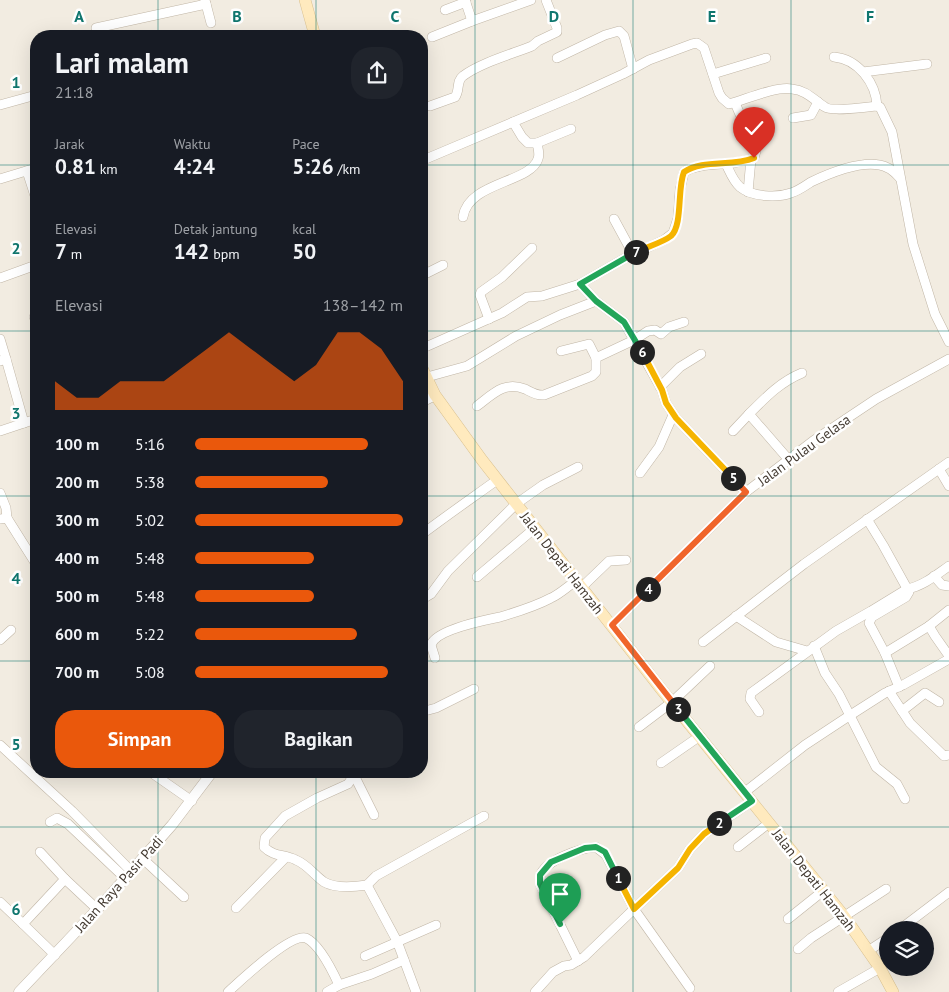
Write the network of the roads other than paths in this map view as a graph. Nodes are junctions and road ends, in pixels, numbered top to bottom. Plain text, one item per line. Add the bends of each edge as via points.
1 (305, 0) edge
2 (531, 0) edge
3 (546, 0) edge
4 (465, 1) edge
5 (206, 2) edge
6 (517, 2) edge
7 (445, 10) dead end
8 (472, 21) junction
9 (211, 23) dead end
10 (96, 28) dead end
11 (313, 30) edge
12 (432, 37) dead end
13 (834, 57) dead end
14 (557, 58) dead end
15 (766, 58) dead end
16 (927, 64) dead end
17 (633, 69) junction
18 (863, 72) junction
19 (713, 74) junction
20 (30, 97) edge
21 (818, 102) junction
22 (735, 103) junction
23 (0, 105) edge
24 (430, 106) dead end
25 (878, 106) junction
26 (793, 118) dead end
27 (513, 122) junction
28 (570, 129) dead end
29 (537, 143) junction
30 (428, 158) edge
31 (751, 159) junction
32 (726, 164) junction
33 (30, 170) edge
34 (900, 178) junction
35 (0, 179) edge
36 (748, 192) junction
37 (463, 217) dead end
38 (614, 219) dead end
39 (532, 248) dead end
40 (633, 254) junction
41 (443, 265) dead end
42 (30, 268) edge
43 (428, 272) edge
44 (0, 278) edge
45 (580, 284) junction
46 (596, 301) junction
47 (489, 318) junction
48 (684, 322) dead end
49 (0, 339) edge
50 (634, 340) junction
51 (949, 342) edge
52 (428, 346) edge
53 (560, 351) dead end
54 (701, 354) dead end
55 (596, 358) junction
56 (949, 359) edge
57 (3, 360) edge
58 (802, 373) dead end
59 (428, 376) edge
60 (428, 381) edge
61 (660, 387) junction
62 (435, 395) junction
63 (428, 398) edge
64 (477, 406) dead end
65 (674, 414) junction
66 (749, 414) junction
67 (30, 421) edge
68 (24, 423) junction
69 (0, 431) edge
70 (733, 431) dead end
71 (789, 460) junction
72 (949, 462) edge
73 (578, 467) dead end
74 (939, 469) junction
75 (640, 473) dead end
76 (497, 480) junction
77 (949, 486) edge
78 (746, 492) junction
79 (0, 493) edge
80 (516, 504) junction
81 (3, 519) edge
82 (867, 519) junction
83 (535, 528) junction
84 (428, 529) edge
85 (26, 551) junction
86 (30, 551) edge
87 (30, 556) edge
88 (626, 560) dead end
89 (949, 566) edge
90 (934, 576) junction
91 (477, 577) dead end
92 (579, 584) junction
93 (949, 586) edge
94 (907, 589) junction
95 (428, 596) edge
96 (949, 610) edge
97 (736, 616) junction
98 (612, 625) junction
99 (930, 626) junction
100 (11, 630) dead end
101 (0, 640) edge
102 (703, 642) dead end
103 (810, 649) junction
104 (885, 653) junction
105 (949, 657) edge
106 (435, 658) dead end
107 (710, 666) dead end
108 (899, 687) junction
109 (474, 689) dead end
110 (889, 691) junction
111 (672, 702) junction
112 (939, 702) dead end
113 (428, 710) edge
114 (902, 711) junction
115 (759, 712) dead end
116 (849, 716) junction
117 (639, 727) dead end
118 (700, 736) junction
119 (0, 745) edge
120 (949, 754) edge
121 (661, 763) dead end
122 (30, 772) edge
123 (36, 778) edge
124 (159, 778) edge
125 (208, 778) edge
126 (351, 778) edge
127 (356, 778) edge
128 (748, 796) junction
129 (905, 799) dead end
130 (192, 801) junction
131 (374, 815) dead end
132 (484, 816) dead end
133 (50, 822) dead end
134 (769, 823) junction
135 (738, 847) dead end
136 (40, 852) dead end
137 (286, 857) junction
138 (142, 858) junction
139 (128, 874) junction
140 (65, 879) junction
141 (367, 885) junction
142 (886, 889) dead end
143 (823, 890) junction
144 (949, 892) edge
145 (184, 896) dead end
146 (0, 902) edge
147 (236, 908) dead end
148 (97, 909) junction
149 (634, 909) junction
150 (844, 916) junction
151 (788, 919) dead end
152 (911, 921) edge
153 (23, 924) junction
154 (436, 925) dead end
155 (397, 941) junction
156 (879, 944) edge
157 (798, 949) dead end
158 (868, 951) junction
159 (55, 955) junction
160 (365, 956) dead end
161 (404, 960) junction
162 (578, 961) junction
163 (879, 967) edge
164 (879, 969) edge
165 (884, 976) edge
166 (339, 985) junction
167 (690, 988) dead end
168 (20, 992) edge
169 (228, 992) edge
170 (327, 992) edge
171 (416, 992) edge
172 (535, 992) edge
173 (838, 992) edge
174 (893, 992) edge

1 - 11 main road
2 - 6 street
3 - 24 street via 557,32 462,76 455,97
4 - 7 street
4 - 8 street
5 - 9 street
5 - 10 street
6 - 8 street
8 - 12 street
13 - 18 street via 852,62
14 - 17 street via 619,31 624,36
15 - 19 street
16 - 18 street
17 - 19 street via 697,43 704,48
17 - 27 street
18 - 25 street via 877,95
19 - 22 street via 722,98 729,104
20 - 23 street
21 - 22 street via 790,88 757,94
21 - 25 street via 833,110
21 - 26 street via 811,115
22 - 31 street via 756,151
25 - 34 street via 892,132
27 - 29 street via 522,138 528,143
27 - 30 street
28 - 29 street
29 - 37 street via 539,155 535,165 471,200 464,209
31 - 32 street
31 - 36 street
32 - 36 street via 739,187
32 - 40 street via 701,166 684,172 673,234
33 - 35 street
34 - 36 street via 883,166 853,166 825,175 793,193 769,196
34 - 51 street via 913,244 935,314
38 - 40 street
39 - 47 street via 481,292
40 - 45 street
41 - 43 street
42 - 44 street
45 - 46 street
45 - 47 street via 542,296 527,297
46 - 50 street via 624,322
46 - 59 street via 516,336 467,366
47 - 52 street
48 - 50 street via 668,327 662,334 653,329
49 - 57 street
50 - 55 street
50 - 61 street
53 - 55 street via 589,344
54 - 61 street via 680,367
55 - 64 street via 596,372 592,376 539,396 516,386 507,386
56 - 71 street, Jalan Pulau Gelasa via 876,399
57 - 68 street
58 - 66 street via 788,379
60 - 62 main road, Jalan Depati Hamzah
61 - 65 street
62 - 63 street
62 - 76 main road, Jalan Depati Hamzah
65 - 75 street via 659,446
65 - 78 street
66 - 70 street
66 - 71 street
67 - 68 street
68 - 69 street
71 - 78 street, Jalan Pulau Gelasa
72 - 74 street
73 - 80 street
74 - 77 street
74 - 82 street
76 - 80 main road, Jalan Depati Hamzah
76 - 84 street
78 - 98 street, Jalan Pulau Gelasa
79 - 81 street via 6,508
80 - 83 main road, Jalan Depati Hamzah
80 - 95 street
81 - 85 street
82 - 94 street
82 - 97 street
83 - 91 street
83 - 92 main road, Jalan Depati Hamzah
85 - 86 street
85 - 87 street
88 - 92 street via 609,561
89 - 90 street
90 - 93 street via 942,585
90 - 94 street
92 - 98 main road, Jalan Depati Hamzah
92 - 106 street via 552,598 461,626 434,640 430,645
94 - 103 street
94 - 104 street via 908,595 870,620
96 - 99 street
97 - 102 street
97 - 103 street via 776,642
98 - 111 main road, Jalan Depati Hamzah
99 - 104 street
99 - 105 street
100 - 101 street
103 - 115 street via 751,693 750,699
103 - 116 street
104 - 108 street
105 - 108 street
107 - 111 street
108 - 110 street
109 - 113 street
110 - 114 street
110 - 116 street
111 - 117 street
111 - 118 main road, Jalan Depati Hamzah
112 - 114 street via 926,693
114 - 120 street via 942,754
116 - 128 street via 798,750
116 - 129 street via 876,767 897,784
118 - 121 street
118 - 128 main road, Jalan Depati Hamzah
119 - 122 street
123 - 139 street via 72,811
124 - 130 street
125 - 130 street, Jalan Raya Pasir Padi
126 - 137 street via 348,784 285,816 265,838 264,847 270,853
127 - 131 street
128 - 134 main road, Jalan Depati Hamzah
128 - 149 street via 704,834 678,868
130 - 138 street, Jalan Raya Pasir Padi
132 - 141 street via 376,876
133 - 139 street via 57,818 63,820
134 - 135 street
134 - 143 main road, Jalan Depati Hamzah
136 - 140 street
137 - 141 street via 296,859 325,883 341,887
137 - 147 street
138 - 139 street, Jalan Raya Pasir Padi
138 - 145 street
139 - 148 street, Jalan Raya Pasir Padi
140 - 148 street
140 - 153 street
141 - 155 street
142 - 150 street
143 - 150 main road, Jalan Depati Hamzah
143 - 151 street
144 - 152 street
146 - 153 street
148 - 159 street, Jalan Raya Pasir Padi
149 - 162 street
149 - 162 street via 606,855 596,847 585,848 551,862 540,875 540,884
149 - 167 street
150 - 157 street
150 - 158 main road, Jalan Depati Hamzah
153 - 159 street
154 - 155 street
155 - 160 street
155 - 161 street
156 - 158 street
158 - 163 main road, Jalan Depati Hamzah
159 - 168 street, Jalan Raya Pasir Padi
161 - 166 street
161 - 171 street
162 - 172 street via 553,972
164 - 173 street
165 - 174 main road, Jalan Depati Hamzah
166 - 169 street via 315,946 304,937 288,944
166 - 170 street

